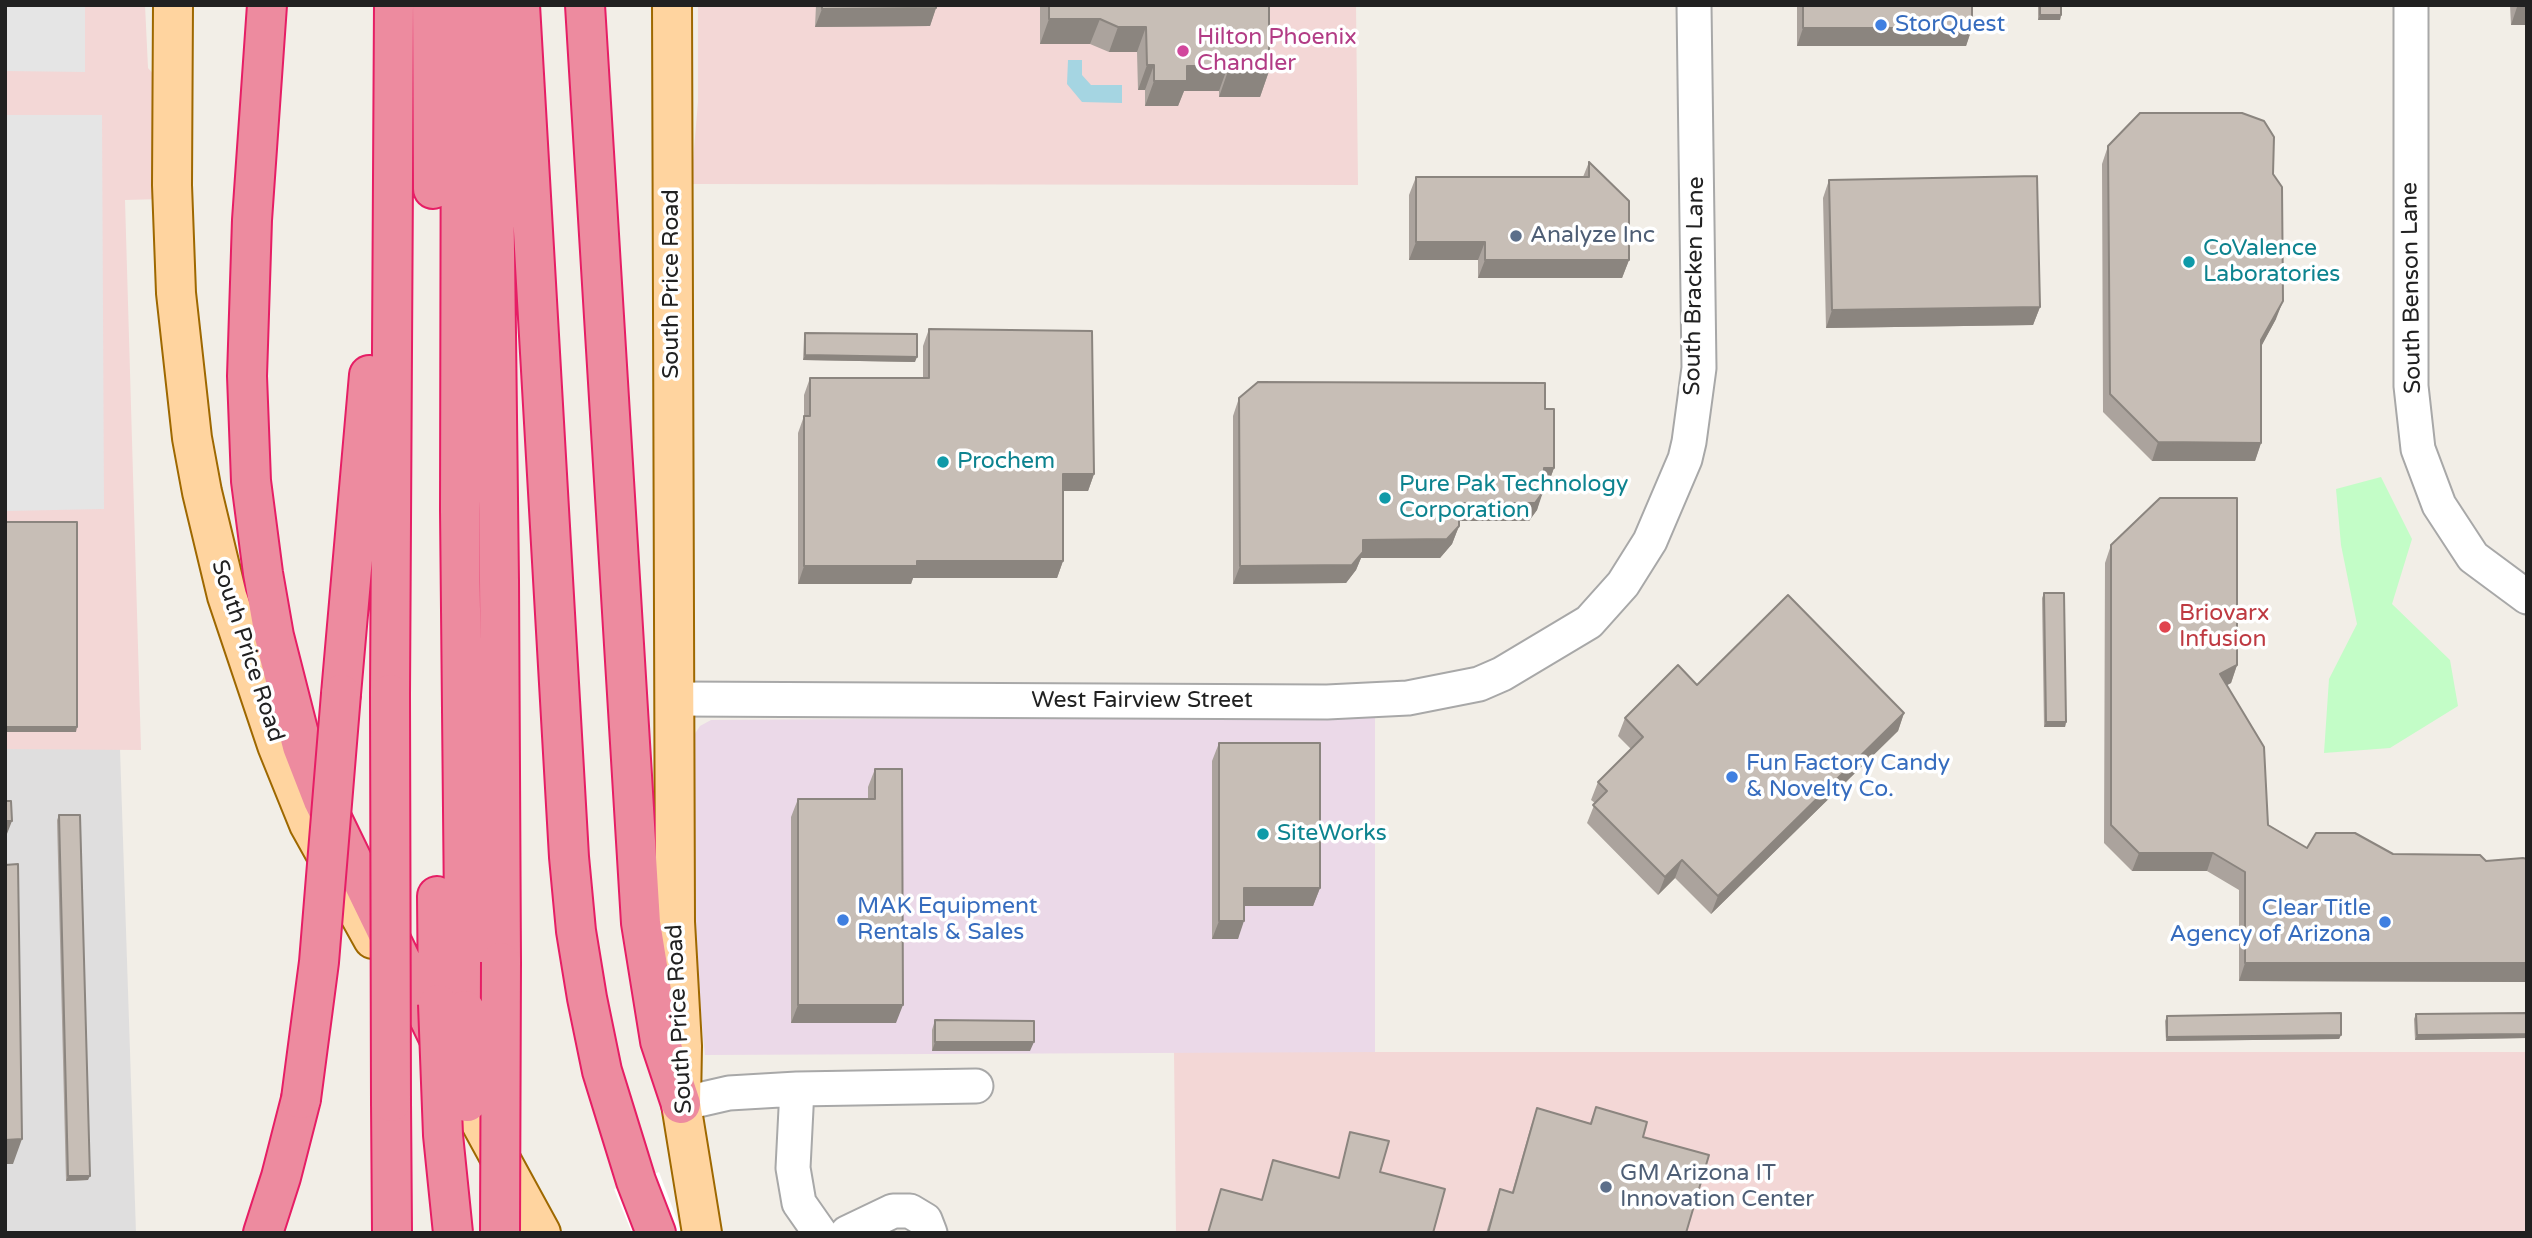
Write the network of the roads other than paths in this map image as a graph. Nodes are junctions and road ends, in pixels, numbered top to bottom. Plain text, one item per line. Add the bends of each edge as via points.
1 (173, 5) edge
2 (267, 5) edge
3 (394, 5) edge
4 (432, 5) edge
5 (461, 5) edge
6 (492, 5) edge
7 (520, 5) edge
8 (585, 5) edge
9 (672, 5) edge
10 (1694, 5) edge
11 (2411, 5) edge
12 (392, 111) junction
13 (2527, 597) edge
14 (1589, 622) joint
15 (676, 699) junction
16 (452, 1007) junction
17 (976, 1086) dead end
18 (797, 1089) junction
19 (465, 1093) junction
20 (681, 1104) junction
21 (263, 1233) edge
22 (393, 1233) edge
23 (453, 1233) edge
24 (477, 1233) edge
25 (500, 1233) edge
26 (541, 1233) edge
27 (656, 1233) edge
28 (702, 1233) edge
29 (820, 1233) edge
30 (847, 1233) edge
31 (930, 1233) edge

1 - 19 main road, South Price Road via 176,293 191,438 223,584 309,824
2 - 19 highway via 247,376 251,481 272,623 302,746 323,800
3 - 12 highway
4 - 16 highway
5 - 16 highway via 460,510
6 - 25 highway, bridge
7 - 27 highway via 573,906 602,1071
8 - 20 highway via 641,923 660,1041
9 - 15 main road, South Price Road
10 - 14 street, South Bracken Lane via 1699,368 1689,442 1650,541 1623,584
11 - 13 street, South Benson Lane via 2411,386 2418,449 2439,506 2473,557
12 - 21 highway, bridge via 319,962 301,1099
12 - 22 highway, bridge
14 - 15 street, West Fairview Street via 1479,684 1408,698 1327,702
15 - 20 main road, South Price Road via 675,922
16 - 23 highway, bridge via 443,1135
16 - 24 highway, bridge
17 - 18 street
18 - 20 street via 729,1093
18 - 29 street via 793,1168 799,1203
19 - 26 main road, South Price Road
20 - 28 main road, South Price Road
30 - 31 street via 893,1211 910,1211 925,1220

